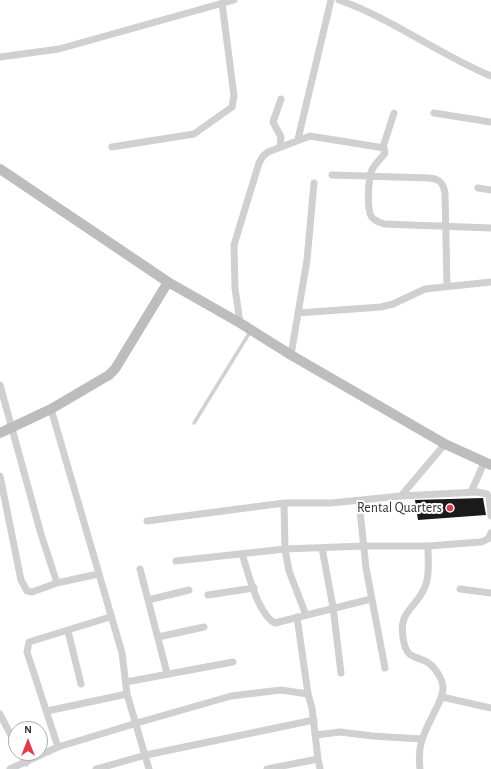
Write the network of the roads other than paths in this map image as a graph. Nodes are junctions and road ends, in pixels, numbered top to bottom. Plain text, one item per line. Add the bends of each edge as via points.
1 (234, 0) edge
2 (331, 0) edge
3 (339, 0) edge
4 (222, 3) junction
5 (0, 57) edge
6 (491, 76) edge
7 (281, 99) dead end
8 (394, 113) dead end
9 (434, 113) dead end
10 (491, 122) edge
11 (298, 139) junction
12 (112, 147) dead end
13 (280, 147) junction
14 (383, 147) junction
15 (0, 169) edge
16 (332, 175) dead end
17 (369, 177) junction
18 (314, 183) dead end
19 (478, 188) dead end
20 (491, 190) edge
21 (445, 227) junction
22 (491, 228) edge
23 (168, 282) junction
24 (491, 282) edge
25 (447, 286) junction
26 (298, 313) junction
27 (240, 322) junction
28 (251, 330) junction
29 (291, 355) junction
30 (0, 384) edge
31 (53, 408) junction
32 (194, 423) dead end
33 (13, 428) junction
34 (0, 433) edge
35 (446, 444) junction
36 (488, 464) edge
37 (0, 476) edge
38 (471, 492) junction
39 (401, 496) junction
40 (360, 501) junction
41 (284, 503) junction
42 (491, 515) edge
43 (147, 521) dead end
44 (491, 533) edge
45 (364, 546) junction
46 (428, 546) junction
47 (322, 548) junction
48 (285, 549) junction
49 (242, 554) junction
50 (176, 561) dead end
51 (140, 569) dead end
52 (98, 574) junction
53 (57, 583) junction
54 (254, 588) junction
55 (460, 589) dead end
56 (189, 590) dead end
57 (491, 593) edge
58 (208, 595) dead end
59 (371, 599) junction
60 (148, 600) junction
61 (333, 607) junction
62 (306, 616) junction
63 (110, 617) junction
64 (297, 617) junction
65 (204, 627) dead end
66 (68, 631) junction
67 (158, 637) junction
68 (233, 662) dead end
69 (385, 668) dead end
70 (167, 673) junction
71 (341, 673) dead end
72 (126, 682) junction
73 (81, 684) dead end
74 (127, 694) junction
75 (308, 694) junction
76 (442, 697) junction
77 (491, 708) edge
78 (47, 711) junction
79 (0, 714) edge
80 (314, 720) junction
81 (137, 723) junction
82 (8, 729) edge
83 (316, 735) junction
84 (421, 739) junction
85 (58, 747) junction
86 (146, 755) junction
87 (318, 758) junction
88 (26, 763) joint
89 (10, 769) edge
90 (96, 769) edge
91 (149, 769) edge
92 (267, 769) edge
93 (320, 769) edge
94 (420, 769) edge

1 - 4 street
2 - 11 street
3 - 6 street via 366,9 468,67
4 - 5 street via 59,49
4 - 12 street via 234,96 232,107 194,134
7 - 13 street via 273,122 281,137
8 - 14 street
9 - 10 street
11 - 13 street
11 - 14 street via 315,136 342,143
13 - 27 street via 268,152 258,163 234,245
14 - 17 street via 385,153 373,167
15 - 23 street
16 - 17 street
17 - 21 street via 369,209 376,221 384,224
17 - 21 street via 429,178 441,182 444,193
18 - 26 street via 307,260
19 - 20 street
21 - 22 street
21 - 25 street
23 - 27 street
23 - 31 street via 115,369 100,381
24 - 25 street
25 - 26 street via 424,289 381,307
26 - 29 street
27 - 28 street
28 - 29 street
28 - 32 lane
29 - 35 street
30 - 33 street
31 - 33 street
31 - 52 street
33 - 34 street
33 - 53 street via 41,534
35 - 36 street
35 - 39 street
36 - 38 street
37 - 53 street via 24,586 27,591 32,592
38 - 39 street
38 - 42 street via 487,494
39 - 40 street
40 - 41 street
40 - 45 street
41 - 43 street
41 - 48 street
44 - 46 street via 488,539 481,542
45 - 46 street
45 - 47 street
45 - 59 street
46 - 76 street via 425,588 404,616 402,631 408,652 413,658 426,662 440,678 443,684
47 - 48 street
47 - 61 street
48 - 49 street
48 - 62 street via 289,571
49 - 50 street
49 - 54 street
51 - 60 street
52 - 53 street
52 - 63 street
54 - 58 street
54 - 64 street via 263,612 270,621 275,623
55 - 57 street
56 - 60 street
59 - 61 street
59 - 69 street
60 - 67 street
61 - 62 street
61 - 71 street
62 - 64 street
63 - 66 street
63 - 72 street via 124,660
64 - 75 street
65 - 67 street
66 - 73 street
66 - 78 street via 34,639 27,647
67 - 70 street
68 - 70 street
70 - 72 street
72 - 74 street
74 - 78 street
74 - 81 street
75 - 80 street
75 - 81 street via 281,690 231,696
76 - 77 street
76 - 84 street
78 - 85 street
79 - 82 street
80 - 83 street
80 - 86 street
81 - 85 street
81 - 86 street
83 - 84 street via 340,732
83 - 87 street
84 - 94 street
85 - 88 street
86 - 90 street
86 - 91 street
87 - 92 street
87 - 93 street
88 - 89 street

